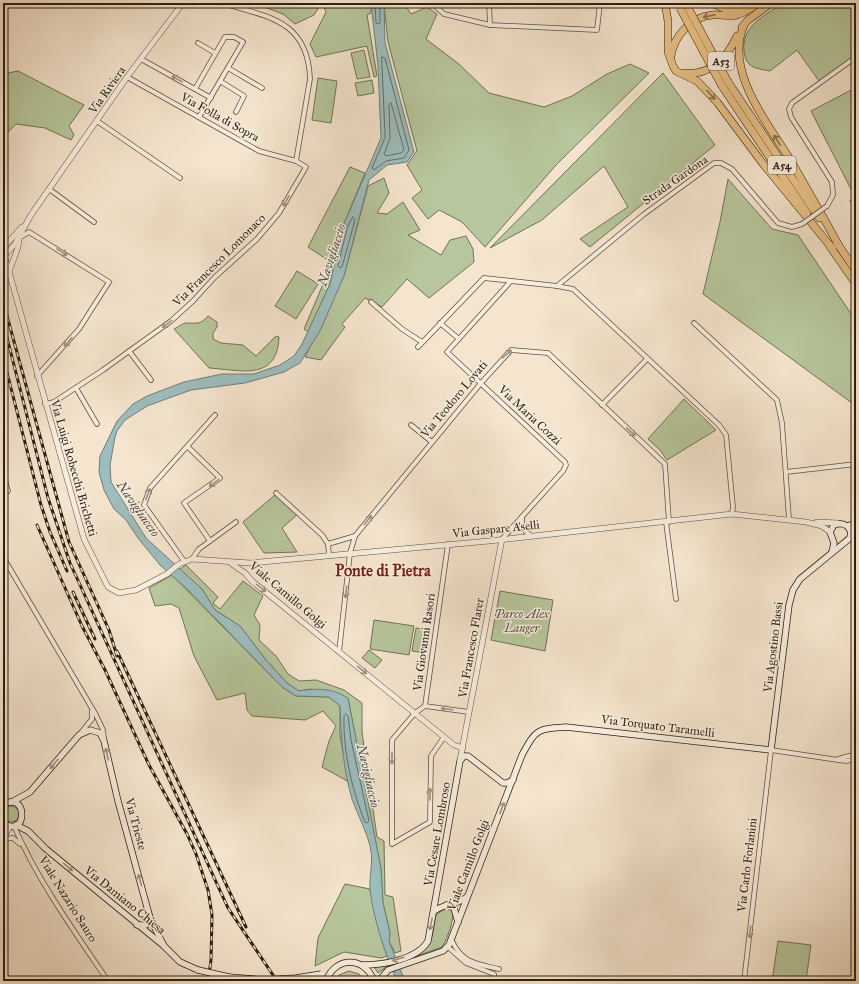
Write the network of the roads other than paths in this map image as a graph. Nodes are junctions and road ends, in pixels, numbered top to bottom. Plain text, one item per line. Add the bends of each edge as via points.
1 (183, 3) edge
2 (222, 3) edge
3 (432, 3) edge
4 (488, 3) edge
5 (600, 3) edge
6 (665, 3) edge
7 (711, 3) edge
8 (757, 3) edge
9 (683, 4) edge
10 (770, 4) edge
11 (490, 25) junction
12 (744, 25) junction
13 (198, 43) dead end
14 (215, 53) junction
15 (856, 57) edge
16 (141, 59) junction
17 (670, 61) junction
18 (228, 68) junction
19 (680, 73) junction
20 (127, 77) junction
21 (220, 81) junction
22 (725, 84) junction
23 (262, 88) dead end
24 (195, 89) junction
25 (211, 98) junction
26 (236, 112) dead end
27 (199, 118) junction
28 (97, 121) junction
29 (296, 161) junction
30 (306, 167) joint
31 (180, 178) dead end
32 (49, 189) junction
33 (94, 222) dead end
34 (24, 225) junction
35 (12, 237) junction
36 (19, 238) junction
37 (839, 246) junction
38 (5, 248) edge
39 (832, 248) junction
40 (6, 260) edge
41 (856, 270) edge
42 (511, 280) junction
43 (856, 284) edge
44 (557, 286) junction
45 (371, 302) dead end
46 (440, 323) junction
47 (694, 323) dead end
48 (459, 339) junction
49 (422, 342) junction
50 (418, 347) dead end
51 (129, 351) junction
52 (647, 358) junction
53 (38, 376) junction
54 (151, 380) dead end
55 (481, 383) junction
56 (76, 388) junction
57 (45, 404) junction
58 (602, 405) junction
59 (215, 415) dead end
60 (97, 424) dead end
61 (411, 425) dead end
62 (432, 442) junction
63 (188, 447) junction
64 (856, 464) edge
65 (786, 472) junction
66 (3, 473) edge
67 (276, 492) dead end
68 (3, 495) edge
69 (732, 514) junction
70 (523, 515) junction
71 (789, 519) junction
72 (236, 522) dead end
73 (668, 522) junction
74 (806, 522) junction
75 (838, 523) junction
76 (856, 523) edge
77 (847, 526) junction
78 (830, 532) junction
79 (856, 533) edge
80 (355, 536) junction
81 (531, 536) junction
82 (850, 538) junction
83 (502, 539) junction
84 (210, 541) junction
85 (834, 543) junction
86 (328, 544) junction
87 (448, 544) junction
88 (842, 544) junction
89 (350, 553) junction
90 (329, 555) junction
91 (829, 556) junction
92 (3, 557) edge
93 (192, 559) junction
94 (184, 561) junction
95 (179, 564) joint
96 (231, 564) junction
97 (676, 599) dead end
98 (339, 652) junction
99 (425, 706) junction
100 (91, 707) junction
101 (469, 712) junction
102 (414, 713) junction
103 (80, 734) junction
104 (444, 737) junction
105 (104, 741) junction
106 (463, 747) junction
107 (771, 750) junction
108 (856, 754) edge
109 (468, 756) junction
110 (829, 759) junction
111 (856, 759) edge
112 (460, 761) junction
113 (513, 779) junction
114 (500, 782) junction
115 (507, 796) junction
116 (12, 802) junction
117 (3, 804) edge
118 (3, 823) edge
119 (14, 825) junction
120 (3, 839) edge
121 (24, 847) junction
122 (468, 896) junction
123 (445, 905) junction
124 (434, 911) junction
125 (150, 918) junction
126 (458, 922) junction
127 (137, 925) junction
128 (452, 941) junction
129 (164, 946) junction
130 (448, 947) junction
131 (362, 965) junction
132 (493, 968) junction
133 (498, 969) dead end
134 (331, 970) junction
135 (321, 974) joint
136 (494, 974) junction
137 (228, 977) junction
138 (381, 979) edge
139 (108, 981) edge
140 (236, 981) edge
141 (263, 981) edge
142 (326, 981) edge
143 (374, 981) edge
144 (495, 981) edge
145 (744, 981) edge

1 - 16 street, Via Riviera
2 - 29 street via 282,23 304,46 310,79
3 - 11 street via 444,14
4 - 11 street
5 - 11 street via 597,30
6 - 17 highway
7 - 8 highway via 724,9 735,10
8 -> 17 highway via 737,15 710,15 693,22 684,28 676,39
9 - 22 highway, A54, bridge
10 - 12 highway, A53
12 - 19 highway, A53 via 722,60 701,72
37 -> 12 highway via 752,99 738,54 739,39
13 - 14 street
14 - 18 street via 225,37 234,37 243,42
14 - 24 street
15 - 44 street, Strada Gardona, bridge via 792,103 789,109 791,117 832,182 833,193 827,206 802,224 792,227 778,223 732,169 722,163 714,163 642,216
16 - 20 street, Via Riviera
24 -> 16 street
17 - 19 highway
18 - 21 street
18 - 23 street
19 -> 39 highway via 697,82 717,102 764,165
20 - 27 street, Via Folla di Sopra
20 - 28 street, Via Riviera
21 - 25 street
21 - 26 street via 244,96
22 - 37 highway, A54
22 - 39 highway, A54
24 - 25 street
25 - 27 street
27 - 29 street, Via Folla di Sopra via 259,151
28 - 31 street
28 - 32 street, Via Riviera
29 - 30 street, Via Folla di Sopra
30 -> 51 street, Via Francesco Lomonaco via 279,213 257,239 171,321
32 - 33 street
32 - 34 street, Via Riviera
34 - 35 street, Via Riviera
34 - 36 street, Via Riviera
35 - 36 street
35 - 38 street
36 - 38 street, Via Riviera
36 - 40 street, Via Riviera via 20,244
36 -> 53 street, Via Riviera via 28,232 110,282 79,329
37 - 41 highway, A54
38 - 40 street, Via Riviera
39 - 43 highway, A54
40 - 53 street, Via Luigi Robecchi Brichetti
42 - 44 street
42 - 46 street via 484,278
42 - 48 street
44 - 52 street via 573,289
45 - 49 street via 402,329
46 - 48 street
46 - 49 street
47 - 65 street via 777,400
48 - 55 street, Via Maria Cozzi via 447,352
49 - 50 street
51 - 54 street
51 - 56 street, Via Francesco Lomonaco
52 - 58 street
52 - 69 street via 719,425 726,435
53 - 57 street, Via Luigi Robecchi Brichetti
55 -> 58 street, Via Teodoro Lovati via 511,350 548,353
55 - 62 street, Via Teodoro Lovati
55 - 70 street, Via Maria Cozzi via 565,462 565,469
56 - 57 street, Via Francesco Lomonaco via 54,402
56 - 60 street
57 - 95 street, Via Luigi Robecchi Brichetti via 84,539 108,587 119,593 129,592 167,574
58 -> 73 street via 665,464
59 - 63 street
61 - 62 street
80 -> 62 street, Via Teodoro Lovati
63 -> 84 street via 220,478 184,503
94 -> 63 street via 144,505 150,488
64 - 65 street
65 - 71 street
66 - 68 street via 8,491
67 - 86 street via 322,535
69 - 71 street, Via Gaspare Aselli
69 - 73 street, Via Gaspare Aselli
70 - 81 street via 522,528
70 - 83 street
71 - 74 street, Via Gaspare Aselli
72 - 84 street
73 - 81 street, Via Gaspare Aselli
73 - 97 street
74 - 75 street, Via Gaspare Aselli
74 - 78 street, Via Gaspare Aselli via 822,526
75 - 77 main road
75 - 78 main road
76 - 77 main road
77 - 82 main road via 851,531
78 - 85 main road
79 - 82 main road
80 - 86 street
80 - 89 street, Via Teodoro Lovati
81 - 83 street, Via Gaspare Aselli
82 - 88 main road
83 - 87 street, Via Gaspare Aselli
83 - 101 street, Via Francesco Flarer
84 - 93 street via 199,549
85 - 88 main road
85 - 91 main road via 834,549
86 - 90 street
87 - 89 street, Via Gaspare Aselli
87 - 99 street, Via Giovanni Rasori
88 - 91 main road, Via Agostino Bassi
89 - 90 street, Via Gaspare Aselli
89 -> 98 street, Via Teodoro Lovati
90 - 96 street, Via Gaspare Aselli
91 - 107 main road, Via Agostino Bassi via 800,580 791,596
92 - 100 street, Via Trieste
93 - 94 street, Via Gaspare Aselli
93 - 96 street, Via Gaspare Aselli
94 - 95 street, Via Gaspare Aselli
96 -> 98 street, Viale Camillo Golgi
98 -> 102 street, Viale Camillo Golgi
101 -> 99 street
99 - 102 street, Via Giovanni Rasori
100 - 103 street via 92,719
100 - 105 street, Via Trieste via 102,728
101 - 106 street, Via Francesco Flarer
102 - 104 street, Viale Camillo Golgi
102 -> 104 street, Via Giovanni Rasori via 392,740 392,844 430,822 431,756
103 - 105 main road via 93,730 100,733
103 -> 116 main road via 30,792
104 - 106 street, Viale Camillo Golgi via 454,745
125 -> 105 main road, Via Trieste
106 - 109 street
106 - 112 street, Via Francesco Flarer
107 - 110 street, Via Torquato Taramelli
107 - 113 main road, Via Torquato Taramelli via 566,727 543,729 532,736
107 -> 145 street, Via Carlo Forlanini
108 - 110 street, Via Torquato Taramelli
109 - 112 main road via 464,756
109 - 114 main road
110 - 111 street, Via Torquato Taramelli
112 - 124 main road, Via Cesare Lombroso
113 - 114 main road via 507,783
113 - 115 main road, Viale Camillo Golgi
114 - 115 main road
122 -> 115 main road, Viale Camillo Golgi
116 - 117 main road
116 - 119 main road via 20,807 22,812 21,821
118 - 119 main road, Via Damiano Chiesa
119 - 120 street
119 - 121 street, Viale Nazario Sauro
119 -> 127 main road, Via Damiano Chiesa via 28,831
120 - 121 street via 13,838
121 - 139 street, Viale Nazario Sauro
122 - 123 main road via 460,902
122 - 126 main road, Viale Camillo Golgi
123 - 124 main road
123 - 126 main road via 454,908
124 -> 131 main road, Viale Camillo Golgi via 428,941 422,948 413,954 384,964
125 - 127 main road via 146,925
125 - 129 main road, Via Trieste
126 - 128 main road, Viale Camillo Golgi
127 - 129 main road, Via Damiano Chiesa
128 - 130 main road, Viale Camillo Golgi
128 - 132 street via 460,955 467,960
129 - 137 main road, Via Damiano Chiesa, bridge via 180,962 198,970
130 - 136 street via 466,963
130 - 138 main road via 388,970
131 - 134 main road, Viale Camillo Golgi via 346,962
131 - 143 main road via 368,969
132 - 133 street
132 - 136 street
134 - 135 main road, Viale Camillo Golgi
134 - 142 main road
135 - 141 main road, Via Damiano Chiesa, bridge
136 - 144 street
137 - 140 main road, Via Damiano Chiesa
137 - 141 main road, Via Damiano Chiesa

